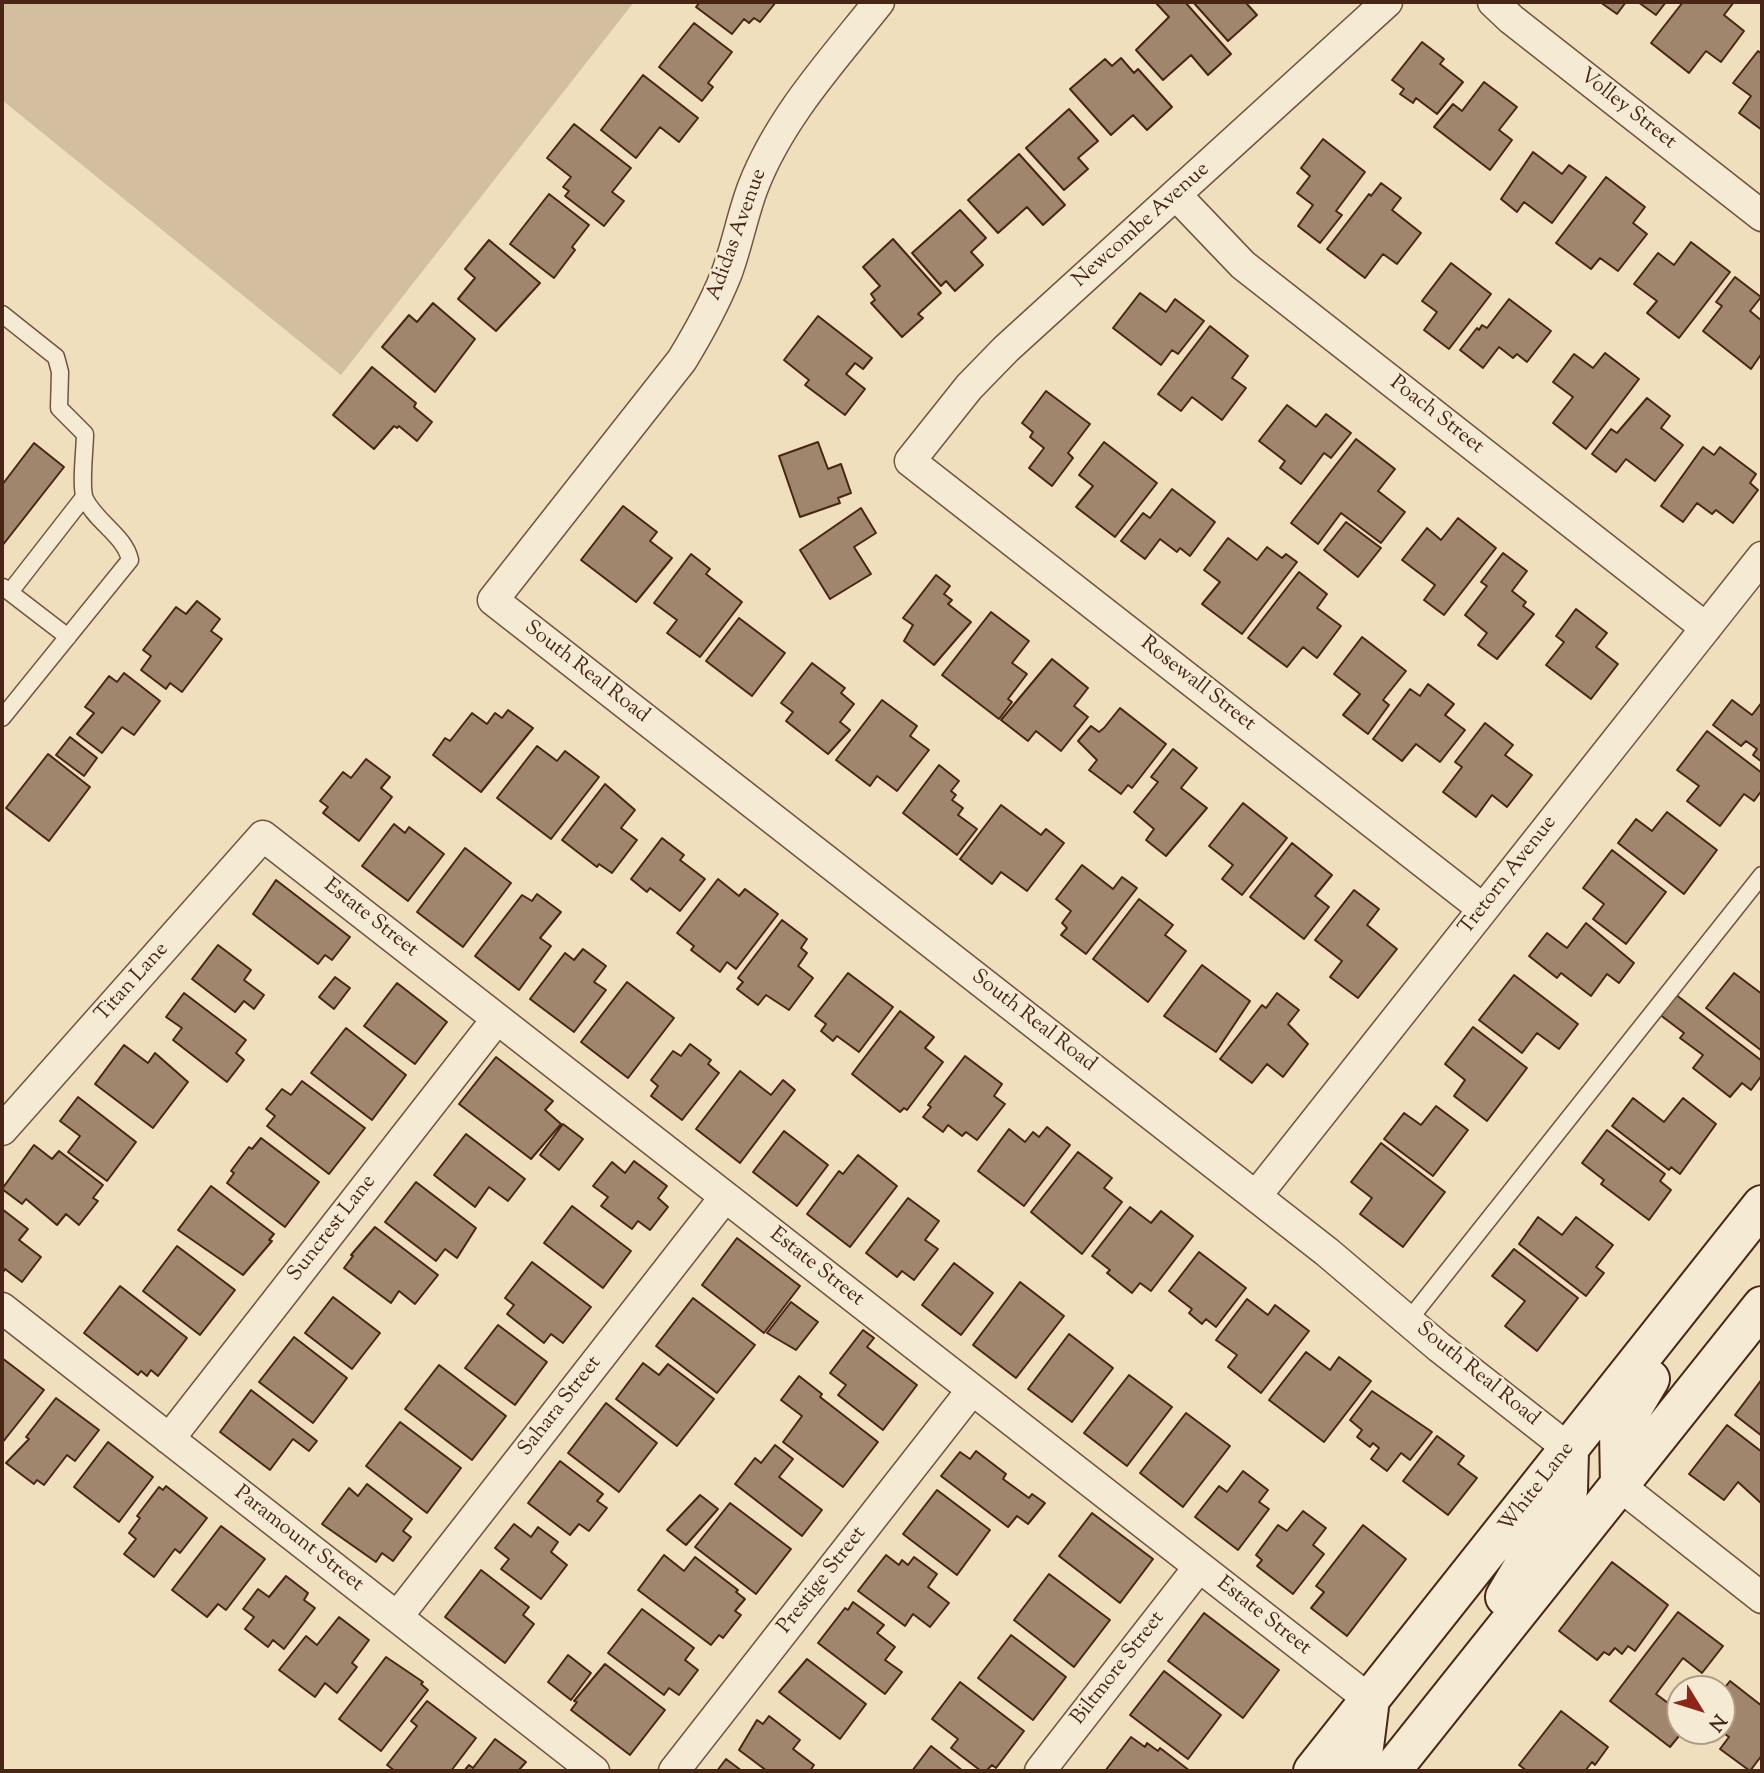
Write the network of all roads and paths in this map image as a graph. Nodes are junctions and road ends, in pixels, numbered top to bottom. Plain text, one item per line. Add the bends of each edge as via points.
1 (879, 2) edge
2 (1387, 2) edge
3 (1493, 2) edge
4 (1176, 195) junction
5 (1762, 216) edge
6 (2, 314) edge
7 (910, 461) joint
8 (84, 497) junction
9 (1762, 556) edge
10 (6, 589) edge
11 (493, 600) joint
12 (1706, 628) junction
13 (68, 637) junction
14 (2, 718) edge
15 (263, 836) joint
16 (1762, 875) edge
17 (1483, 909) junction
18 (498, 1019) junction
19 (2, 1130) edge
20 (1256, 1196) junction
21 (725, 1197) junction
22 (1762, 1205) edge
23 (1735, 1240) junction
24 (1762, 1306) edge
25 (2, 1308) edge
26 (1408, 1321) junction
27 (972, 1390) junction
28 (169, 1439) junction
29 (1569, 1449) junction
30 (1620, 1486) junction
31 (1199, 1567) junction
32 (1762, 1598) edge
33 (397, 1617) junction
34 (1370, 1700) junction
35 (1434, 1716) junction
36 (594, 1771) edge
37 (674, 1771) edge
38 (1040, 1771) edge
39 (1313, 1771) edge
40 (1352, 1771) edge
41 (1391, 1771) edge

1 - 11 street, Adidas Avenue via 779,134 753,187 727,273 682,360
2 - 4 street, Newcombe Avenue
3 - 5 street, Volley Street
4 - 7 street, Newcombe Avenue via 1006,349
4 - 12 street, Poach Street via 1242,265
6 - 8 lane via 56,357 58,408 85,433
7 - 17 street, Rosewall Street
8 - 10 lane
8 - 13 lane via 128,550 130,560
9 - 12 street, Tretorn Avenue
10 - 13 lane
11 - 20 street, South Real Road
12 - 17 street, Tretorn Avenue
13 - 14 lane
15 - 18 street, Estate Street
15 - 19 street, Titan Lane
16 - 26 lane
17 - 20 street, Tretorn Avenue
18 - 21 street, Estate Street
18 - 28 street, Suncrest Lane
20 - 26 street, South Real Road
21 - 27 street, Estate Street
21 - 33 street, Sahara Street
22 - 23 main road, White Lane
23 - 29 main road, White Lane
23 - 30 main road via 1619,1431
24 - 30 main road
25 - 28 street, Paramount Street
26 - 29 street, South Real Road
27 - 31 street, Estate Street
27 - 37 street, Prestige Street
28 - 33 street, Paramount Street
29 - 34 main road, White Lane
29 - 35 main road via 1568,1491
30 - 32 street
30 - 35 main road
31 - 34 street, Estate Street
31 - 38 street, Biltmore Street
33 - 36 street, Paramount Street
34 - 39 main road, White Lane
34 - 40 main road via 1364,1747
35 - 41 main road

